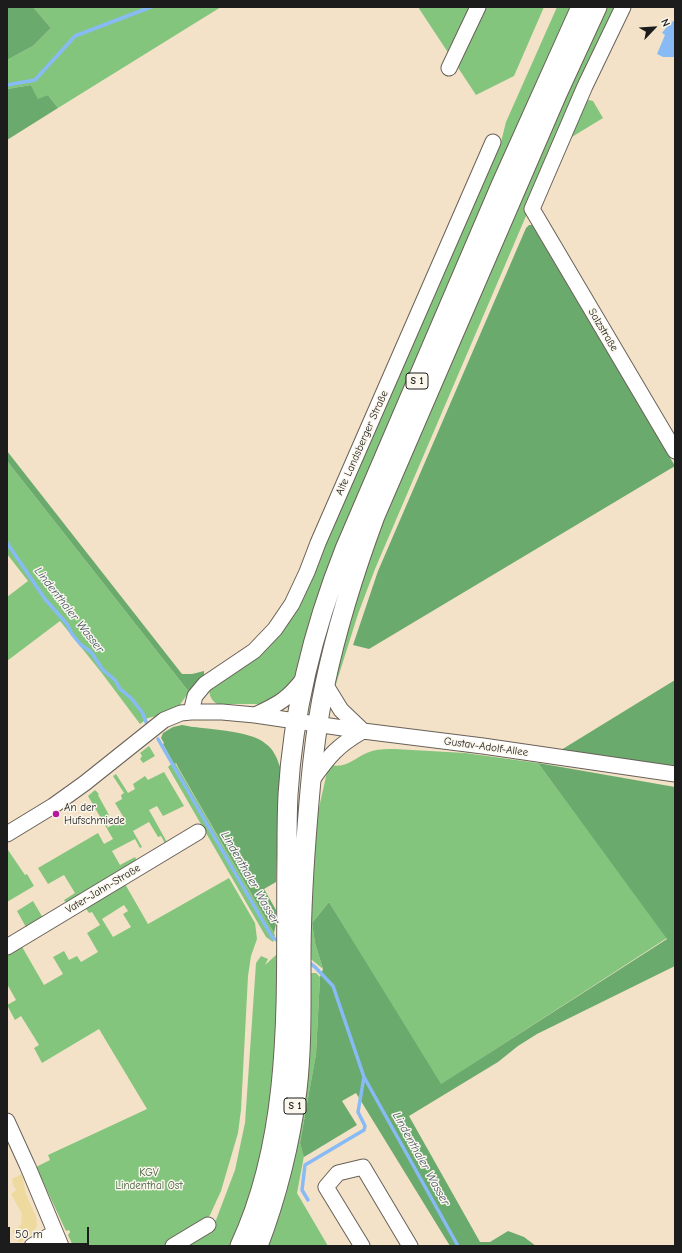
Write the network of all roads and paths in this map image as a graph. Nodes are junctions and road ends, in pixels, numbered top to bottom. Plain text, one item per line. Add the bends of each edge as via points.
1 (478, 7) edge
2 (581, 7) edge
3 (597, 7) edge
4 (623, 7) edge
5 (449, 68) dead end
6 (493, 142) dead end
7 (675, 451) edge
8 (305, 677) junction
9 (325, 684) junction
10 (191, 712) junction
11 (255, 715) junction
12 (297, 721) junction
13 (318, 724) junction
14 (363, 731) junction
15 (675, 774) edge
16 (312, 780) junction
17 (198, 832) dead end
18 (7, 834) edge
19 (7, 947) edge
20 (294, 951) junction
21 (7, 1121) edge
22 (208, 1225) dead end
23 (59, 1242) edge
24 (32, 1246) edge
25 (172, 1246) edge
26 (240, 1246) edge
27 (258, 1246) edge
28 (362, 1246) edge
29 (410, 1246) edge

1 - 5 street
2 - 8 main road, S 1 via 344,549 322,611
3 - 9 main road, S 1 via 554,100 375,516 350,589
4 - 7 street, Salzstraße via 585,86 532,209
6 - 10 street, Alte Landsberger Straße via 292,604 275,629 254,651 205,684 195,696
8 - 11 street via 282,702
8 - 12 main road, S 1
9 - 13 main road, S 1
9 - 14 street via 341,710
10 - 11 street
10 - 18 street via 172,716 53,806
11 - 12 street
12 - 13 street, Gustav-Adolf-Allee
12 - 20 main road, S 1 via 288,795
13 - 14 street, Gustav-Adolf-Allee
13 - 16 main road, S 1
14 - 15 street, Gustav-Adolf-Allee
14 - 16 street via 334,752
16 - 20 main road, S 1 via 302,914
17 - 19 street, Vater-Jahn-Straße
20 - 26 main road, S 1 via 278,1115 261,1191
20 - 27 main road, S 1 via 299,1061 293,1118 276,1195
21 - 23 street
22 - 25 street
23 - 24 street
28 - 29 street via 326,1187 338,1174 363,1167

